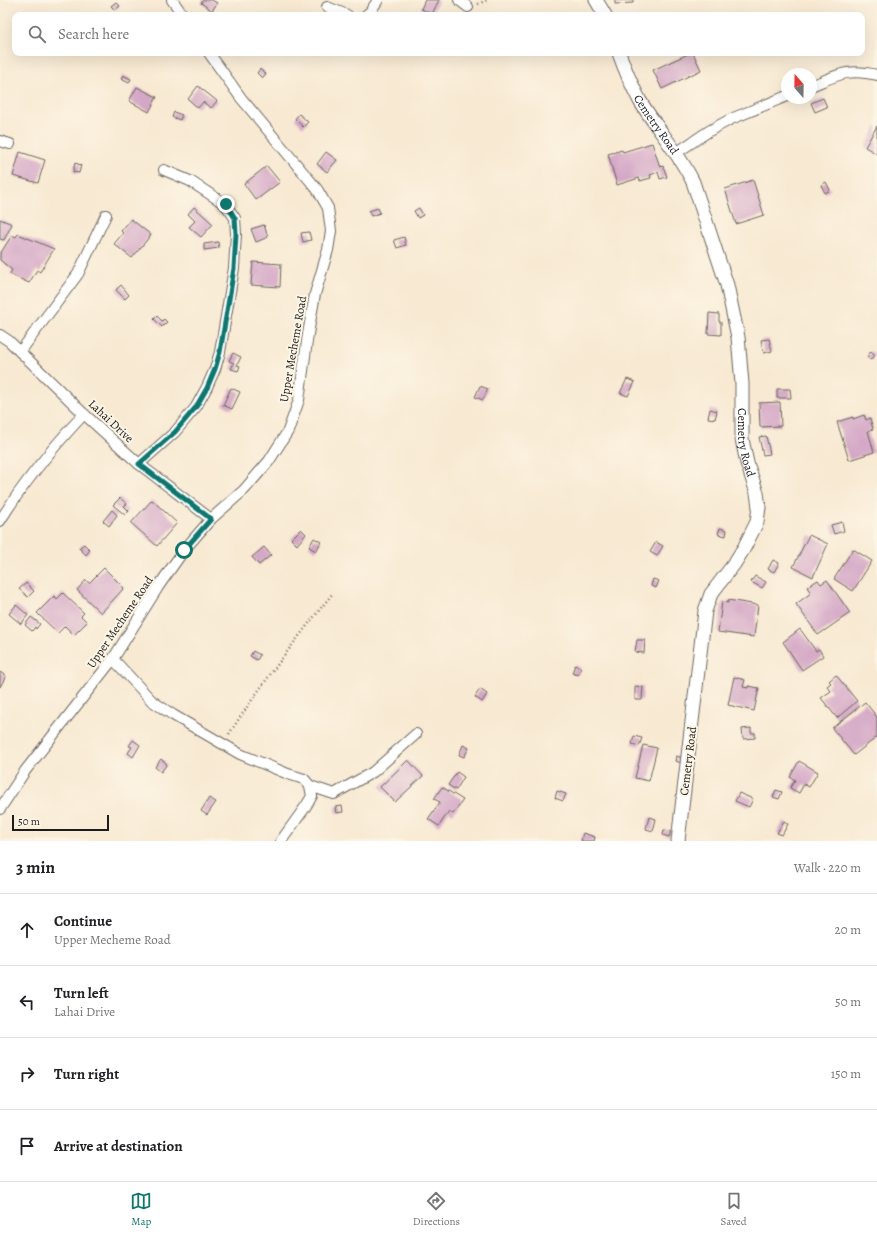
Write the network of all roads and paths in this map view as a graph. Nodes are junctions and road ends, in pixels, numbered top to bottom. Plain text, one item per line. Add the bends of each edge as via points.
1 (172, 0) edge
2 (378, 0) edge
3 (460, 0) edge
4 (596, 0) edge
5 (327, 7) dead end
6 (468, 7) dead end
7 (181, 12) edge
8 (340, 12) edge
9 (370, 12) edge
10 (603, 12) edge
11 (211, 56) edge
12 (620, 56) edge
13 (877, 75) edge
14 (817, 83) edge
15 (781, 98) edge
16 (0, 141) edge
17 (10, 144) dead end
18 (676, 153) junction
19 (164, 170) dead end
20 (106, 215) dead end
21 (0, 335) edge
22 (20, 352) junction
23 (84, 414) junction
24 (139, 464) junction
25 (211, 519) junction
26 (0, 521) edge
27 (333, 593) dead end
28 (113, 659) junction
29 (416, 734) dead end
30 (223, 743) junction
31 (310, 786) junction
32 (0, 809) edge
33 (281, 841) edge
34 (678, 841) edge

1 - 7 street
2 - 9 street
3 - 6 street
4 - 10 street
5 - 8 street
11 - 25 street, Upper Mecheme Road via 241,98 317,188 328,208 331,231 315,294 299,400 288,431 269,461 244,490
12 - 18 street, Cemetry Road via 641,102
13 - 14 street via 860,71 842,73
15 - 18 street via 731,119
16 - 17 street
18 - 34 street, Cemetry Road via 693,182 727,285 738,337 742,384 742,439 759,507 757,522 744,548 711,594 705,611
19 - 24 street via 190,181 226,204 235,218 234,261 220,352 207,388 196,407 175,432
20 - 22 street via 78,274
21 - 22 street, Lahai Drive
22 - 23 street, Lahai Drive
23 - 24 street, Lahai Drive
23 - 26 street via 59,440 16,495
24 - 25 street, Lahai Drive
25 - 28 street, Upper Mecheme Road via 184,550
27 - 30 path via 288,648
28 - 30 street via 152,701
28 - 32 street, Upper Mecheme Road via 25,772
29 - 31 street via 373,772 334,794
30 - 31 street via 240,754 304,779
31 - 33 street via 312,796

